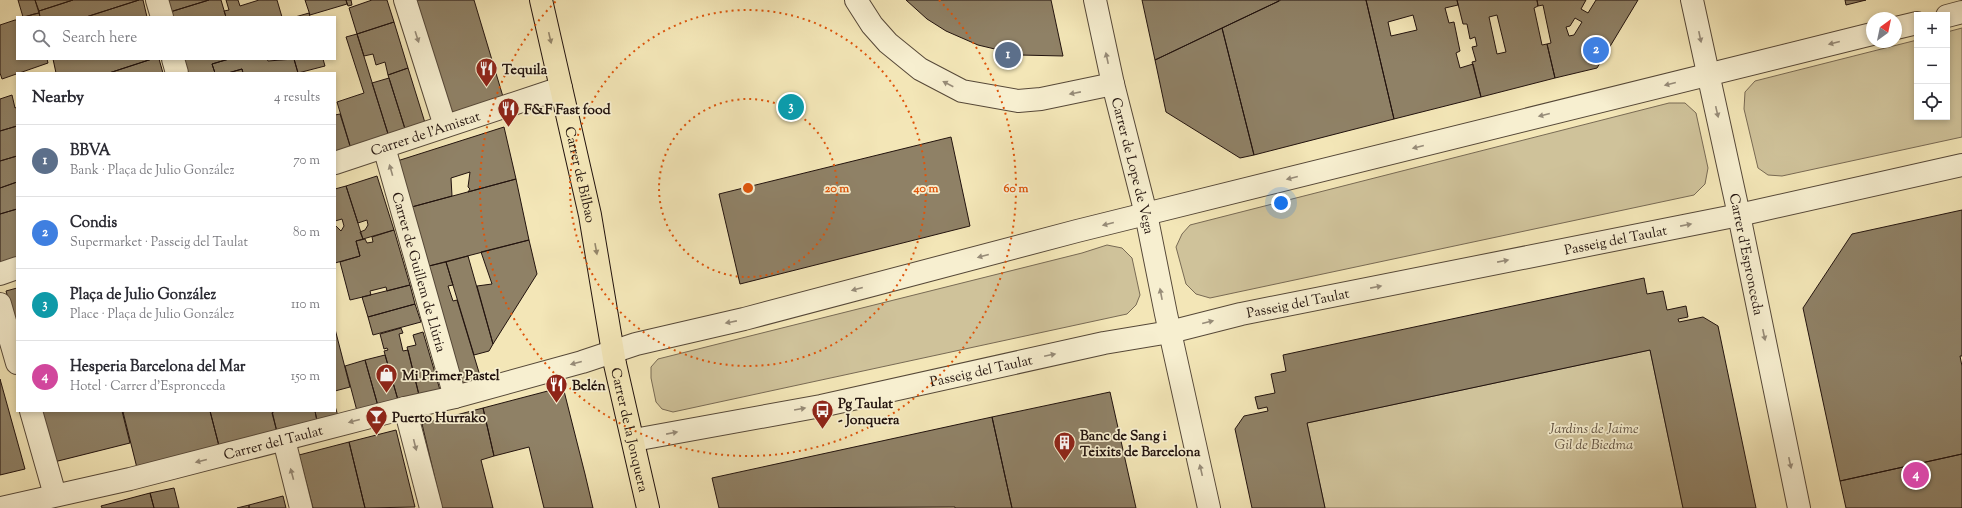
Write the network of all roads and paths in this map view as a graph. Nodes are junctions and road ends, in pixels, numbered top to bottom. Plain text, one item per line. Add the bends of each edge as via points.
1 (157, 0) edge
2 (405, 0) edge
3 (541, 0) edge
4 (856, 0) edge
5 (1095, 0) edge
6 (1692, 0) edge
7 (1962, 12) edge
8 (1950, 15) edge
9 (162, 16) edge
10 (1914, 24) edge
11 (1902, 27) edge
12 (1866, 35) edge
13 (173, 60) edge
14 (177, 72) edge
15 (1708, 74) junction
16 (1113, 84) junction
17 (561, 88) junction
18 (445, 126) junction
19 (384, 147) junction
20 (336, 163) edge
21 (1962, 165) edge
22 (1146, 214) junction
23 (1739, 215) junction
24 (16, 268) edge
25 (0, 274) edge
26 (0, 304) edge
27 (1170, 332) junction
28 (613, 350) junction
29 (16, 360) edge
30 (455, 397) junction
31 (405, 408) junction
32 (31, 412) edge
33 (284, 440) junction
34 (634, 440) junction
35 (55, 495) junction
36 (84, 499) edge
37 (1, 508) edge
38 (301, 508) edge
39 (431, 508) edge
40 (648, 508) edge
41 (1209, 508) edge
42 (1799, 508) edge

1 - 9 street
2 -> 18 street
3 -> 17 main road, Carrer de Bilbao
16 -> 4 street via 1041,99 1018,101 962,91 920,69 888,43 872,25
16 -> 5 street, Carrer de Lope de Vega
6 -> 15 street, Carrer d'Espronceda
7 - 8 street
10 - 11 street
12 -> 15 street
13 - 14 street
15 -> 22 street
15 -> 23 street, Carrer d'Espronceda
16 - 22 street, Carrer de Lope de Vega
17 - 18 street, Carrer de l'Amistat
17 -> 28 main road, Carrer de Bilbao via 590,215
18 - 19 street, Carrer de l'Amistat
19 - 20 street, Carrer de l'Amistat
30 -> 19 street, Carrer de Guillem de Llúria
21 - 23 street, Passeig del Taulat
27 -> 22 street, Carrer de Lope de Vega
22 -> 28 street via 744,319
27 -> 23 street, Passeig del Taulat via 1241,314
23 -> 42 street, Carrer d'Espronceda
24 - 25 street
26 - 29 street
34 -> 27 street, Passeig del Taulat via 821,406 1104,343
41 -> 27 street, Carrer de Lope de Vega
28 -> 30 street, Carrer del Taulat via 582,362
28 - 34 main road, Carrer de la Jonquera
30 - 31 street, Carrer del Taulat
31 -> 33 street, Carrer del Taulat
31 -> 39 street
32 - 35 street
33 -> 36 street, Carrer del Taulat
38 -> 33 street
34 - 40 main road, Carrer de la Jonquera
35 - 36 street, Carrer del Taulat
35 - 37 street, Carrer del Taulat

